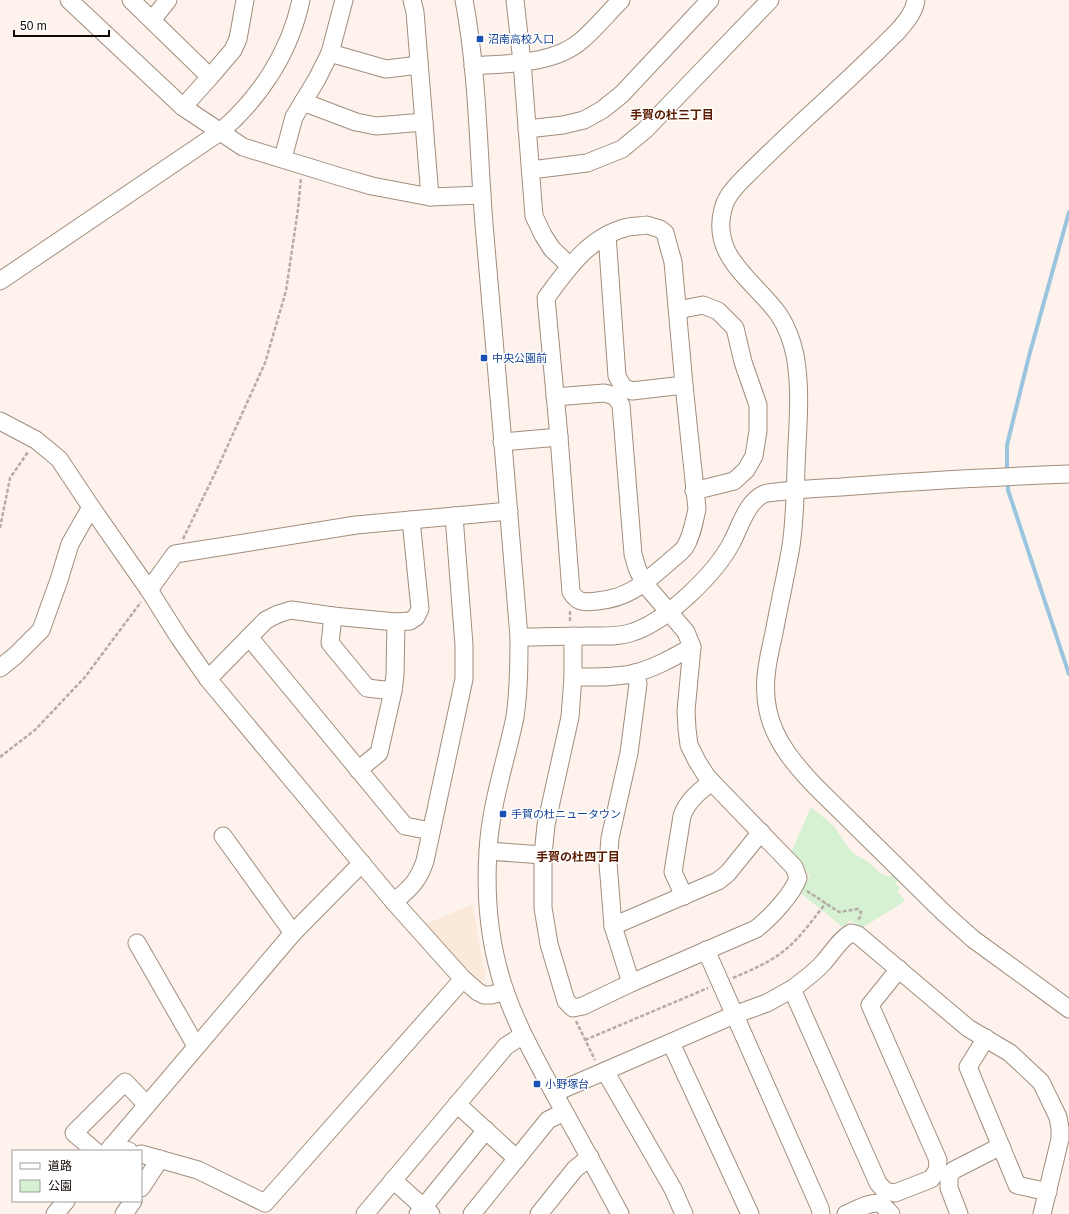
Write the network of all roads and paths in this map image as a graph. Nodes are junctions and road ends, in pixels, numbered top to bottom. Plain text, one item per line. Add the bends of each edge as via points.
1 (69, 0) edge
2 (131, 0) edge
3 (168, 0) edge
4 (245, 0) edge
5 (301, 0) edge
6 (344, 0) edge
7 (412, 0) edge
8 (464, 0) edge
9 (516, 0) edge
10 (620, 0) edge
11 (710, 0) edge
12 (770, 0) edge
13 (916, 0) edge
14 (152, 20) junction
15 (330, 53) junction
16 (522, 62) junction
17 (419, 65) junction
18 (473, 66) junction
19 (210, 77) junction
20 (303, 102) junction
21 (183, 107) junction
22 (424, 122) junction
23 (527, 129) junction
24 (220, 132) junction
25 (283, 158) junction
26 (302, 164) junction
27 (531, 170) junction
28 (482, 195) junction
29 (430, 197) junction
30 (607, 235) junction
31 (570, 266) junction
32 (0, 281) edge
33 (678, 310) junction
34 (684, 385) junction
35 (555, 397) junction
36 (0, 421) edge
37 (559, 437) junction
38 (36, 440) junction
39 (502, 442) junction
40 (1069, 474) edge
41 (795, 490) junction
42 (694, 492) junction
43 (91, 507) junction
44 (509, 511) junction
45 (454, 516) junction
46 (411, 520) junction
47 (0, 528) edge
48 (175, 554) junction
49 (644, 583) junction
50 (149, 590) junction
51 (576, 599) junction
52 (668, 612) junction
53 (333, 616) junction
54 (396, 622) junction
55 (573, 636) junction
56 (249, 637) junction
57 (519, 637) junction
58 (692, 647) junction
59 (0, 668) edge
60 (635, 673) junction
61 (573, 678) junction
62 (208, 679) junction
63 (393, 692) junction
64 (0, 757) edge
65 (358, 770) junction
66 (712, 782) junction
67 (431, 831) junction
68 (761, 832) junction
69 (223, 836) dead end
70 (488, 851) junction
71 (543, 855) junction
72 (362, 863) junction
73 (796, 885) junction
74 (684, 896) junction
75 (394, 902) junction
76 (613, 926) junction
77 (293, 933) junction
78 (851, 933) junction
79 (137, 943) dead end
80 (706, 950) junction
81 (899, 969) junction
82 (463, 979) junction
83 (631, 983) junction
84 (792, 989) junction
85 (505, 991) junction
86 (572, 1008) junction
87 (1069, 1009) edge
88 (734, 1015) junction
89 (523, 1035) junction
90 (986, 1038) junction
91 (671, 1043) junction
92 (196, 1046) junction
93 (605, 1071) junction
94 (554, 1093) junction
95 (457, 1104) junction
96 (147, 1105) junction
97 (564, 1112) junction
98 (486, 1130) junction
99 (1001, 1146) junction
100 (110, 1149) edge
101 (94, 1150) edge
102 (142, 1154) edge
103 (590, 1157) junction
104 (160, 1159) junction
105 (517, 1159) junction
106 (393, 1180) junction
107 (142, 1186) edge
108 (1048, 1192) junction
109 (65, 1202) edge
110 (132, 1202) edge
111 (424, 1212) edge
112 (55, 1214) edge
113 (124, 1214) edge
114 (365, 1214) edge
115 (472, 1214) edge
116 (539, 1214) edge
117 (620, 1214) edge
118 (684, 1214) edge
119 (750, 1214) edge
120 (820, 1214) edge
121 (846, 1214) edge
122 (891, 1214) edge
123 (959, 1214) edge
124 (1042, 1214) edge

1 - 21 street
2 - 14 street
3 - 14 street
4 - 19 street via 238,39 233,50
5 - 24 street via 290,37 277,64 248,105
6 - 15 street
7 - 17 street
8 - 18 street
9 - 16 street
10 - 16 street via 572,47 551,57
11 - 23 street via 622,94 602,110 584,120
12 - 27 street via 645,130 622,149 587,163
13 - 41 street via 916,6 897,32 736,187 728,197 720,223 727,252 738,269 778,314 791,339 799,399
14 - 19 street
15 - 17 street via 386,69
15 - 20 street
16 - 18 street
16 - 23 street
17 - 22 street
18 - 28 street
19 - 21 street
20 - 22 street via 356,122 376,126
20 - 25 street via 294,117
21 - 24 street
22 - 29 street
23 - 27 street
24 - 25 street via 243,147
24 - 32 street
25 - 26 street
26 - 29 street via 372,186
26 - 48 path via 286,291 265,363
27 - 31 street via 534,216 552,249
28 - 29 street
28 - 39 street
30 - 31 street via 594,242
30 - 33 street via 647,225 665,233 673,262
30 - 34 street via 617,376 623,387 632,391
31 - 35 street via 546,298
33 - 34 street
33 - 42 street via 703,305 718,311 735,328 743,362 758,405 758,431 754,456 746,470 734,481
34 - 42 street
35 - 37 street
35 - 49 street via 604,393 615,396 621,405 633,554
36 - 38 street
37 - 39 street
37 - 51 street via 571,592
38 - 43 street via 60,459
38 - 47 path via 10,478
39 - 44 street
40 - 41 street
41 - 52 street via 763,494 754,501 722,559 707,578
41 - 87 street via 791,549 766,669 767,705 783,748 803,773 944,913 973,939
42 - 49 street via 697,509 693,529 684,548
43 - 50 street
43 - 59 street via 70,544 41,630
44 - 45 street
44 - 57 street
45 - 46 street
45 - 67 street via 464,645 464,680
46 - 48 street via 356,525
46 - 54 street via 420,609 416,617 410,621
48 - 50 street
49 - 51 street via 627,594 609,600 582,602
49 - 52 street
50 - 62 street
50 - 64 path via 85,677 35,730
51 - 55 path via 569,605
52 - 55 street via 650,625 632,633
52 - 58 street via 686,632
53 - 54 street
53 - 56 street via 291,610 266,620
53 - 63 street via 330,643 367,688
54 - 63 street
55 - 57 street via 552,634
55 - 61 street
56 - 62 street
56 - 65 street
57 - 70 street via 519,683 515,716 492,816
58 - 60 street via 662,663
58 - 66 street via 686,711 689,745
60 - 61 street
60 - 76 street via 638,684 629,753 609,844
61 - 71 street via 570,717 546,825
62 - 72 street
63 - 65 street via 379,753
65 - 67 street via 405,826
66 - 68 street
66 - 74 street via 695,795 682,816 673,872
67 - 75 street via 421,874 412,887
68 - 73 street via 794,867 798,878
68 - 74 street via 728,873 718,881
69 - 77 street
70 - 71 street
70 - 85 street via 490,922
71 - 86 street via 543,908 549,944 566,1001
72 - 75 street
72 - 77 street
73 - 78 path via 838,912 855,909 861,912
73 - 80 street via 766,921 756,929
74 - 76 street
75 - 82 street
76 - 83 street
77 - 92 street
78 - 81 street via 858,935
78 - 84 street via 843,938 814,972
79 - 92 street
80 - 83 street
80 - 88 street
81 - 84 street via 870,1005 938,1160 937,1171 931,1180 895,1193 885,1191 878,1183
81 - 90 street via 968,1028
82 - 85 street via 484,995
82 - 104 street via 265,1202 198,1170
83 - 86 street via 583,1006
84 - 88 street via 767,1003
85 - 89 street
86 - 93 path via 572,1014 585,1040 599,1066
88 - 91 street
88 - 120 street via 820,1208
89 - 94 street
89 - 95 street via 506,1046
90 - 99 street via 968,1067
90 - 108 street via 1010,1054 1041,1082 1058,1118 1060,1139
91 - 93 street
91 - 119 street
92 - 96 street
93 - 94 street
93 - 118 street via 673,1189
94 - 97 street
95 - 98 street
95 - 106 street
96 - 100 street
96 - 101 street via 125,1082 74,1133
97 - 103 street
97 - 105 street via 548,1120
98 - 105 street
98 - 111 street
99 - 108 street via 1017,1185
99 - 123 street via 949,1175 949,1188
102 - 104 street
103 - 116 street via 575,1169
103 - 117 street
104 - 107 street
105 - 115 street
106 - 111 street
106 - 114 street
108 - 124 street
109 - 112 street
110 - 113 street
121 - 122 street via 879,1203

